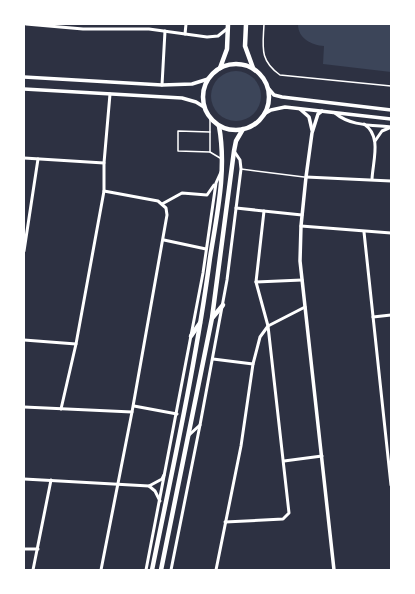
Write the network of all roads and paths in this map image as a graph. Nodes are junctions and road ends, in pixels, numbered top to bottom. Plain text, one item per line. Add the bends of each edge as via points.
1 (26, 24) edge
2 (186, 24) edge
3 (246, 24) edge
4 (264, 24) edge
5 (47, 25) edge
6 (228, 26) edge
7 (165, 31) junction
8 (185, 34) junction
9 (220, 68) junction
10 (253, 68) junction
11 (24, 77) edge
12 (208, 79) junction
13 (162, 85) junction
14 (391, 86) edge
15 (268, 88) junction
16 (24, 90) edge
17 (110, 94) junction
18 (204, 107) junction
19 (300, 109) junction
20 (391, 110) edge
21 (322, 111) junction
22 (335, 112) junction
23 (264, 114) junction
24 (210, 118) junction
25 (391, 118) edge
26 (364, 124) junction
27 (219, 126) junction
28 (391, 127) edge
29 (243, 130) junction
30 (210, 132) junction
31 (312, 133) junction
32 (375, 141) junction
33 (234, 151) junction
34 (210, 152) junction
35 (24, 158) edge
36 (38, 159) junction
37 (223, 160) junction
38 (104, 163) junction
39 (223, 168) junction
40 (241, 169) junction
41 (306, 177) junction
42 (372, 179) junction
43 (391, 181) edge
44 (216, 183) junction
45 (104, 192) junction
46 (162, 204) junction
47 (236, 208) junction
48 (264, 211) junction
49 (302, 215) junction
50 (24, 226) edge
51 (28, 226) junction
52 (301, 226) junction
53 (364, 232) junction
54 (391, 233) edge
55 (164, 240) junction
56 (206, 250) junction
57 (24, 251) edge
58 (302, 280) junction
59 (256, 282) junction
60 (223, 305) junction
61 (305, 307) junction
62 (391, 315) edge
63 (373, 317) junction
64 (212, 318) junction
65 (201, 322) junction
66 (268, 326) junction
67 (191, 336) junction
68 (24, 340) edge
69 (76, 344) junction
70 (213, 359) junction
71 (253, 364) junction
72 (134, 406) junction
73 (24, 407) edge
74 (61, 409) junction
75 (132, 412) junction
76 (177, 414) junction
77 (200, 425) junction
78 (188, 436) junction
79 (322, 456) junction
80 (284, 461) junction
81 (165, 473) junction
82 (24, 479) edge
83 (51, 480) junction
84 (118, 484) junction
85 (391, 485) edge
86 (148, 486) junction
87 (161, 503) junction
88 (225, 522) junction
89 (24, 549) edge
90 (38, 549) junction
91 (154, 549) junction
92 (162, 563) junction
93 (33, 570) edge
94 (101, 570) edge
95 (146, 570) edge
96 (152, 570) edge
97 (161, 570) edge
98 (166, 570) edge
99 (171, 570) edge
100 (216, 570) edge
101 (334, 570) edge

1 - 5 street
2 - 8 street
3 - 10 main road via 245,46
4 - 14 lane via 263,56 272,69 280,74
5 - 7 street via 83,29 132,28
6 - 8 street via 218,36
6 - 9 main road via 226,49
7 - 8 street
7 - 13 street
9 - 10 main road via 236,64
9 - 12 main road
10 - 15 main road
11 - 13 street
12 - 13 street via 192,84
12 - 18 main road via 203,92
15 - 20 street via 274,95 282,97
15 - 23 main road via 269,102
16 - 17 street
17 - 18 street via 182,98
17 - 38 street
18 - 24 main road
19 - 21 street
19 - 23 street via 285,107
19 - 31 street via 309,117
21 - 22 street
21 - 31 street via 318,114
22 - 25 street
22 - 26 street via 346,121
23 - 29 main road via 258,122
24 - 27 main road
24 - 30 lane
26 - 28 street
26 - 32 street via 372,130
27 - 29 main road
27 - 37 main road
28 - 32 street via 382,131
29 - 33 main road via 236,141
30 - 34 lane
30 - 34 lane via 178,131 178,150
31 - 41 street
32 - 42 street
33 - 40 street via 240,160
33 - 64 main road
34 - 37 lane
35 - 36 street
36 - 38 street
36 - 51 street
37 - 39 main road
38 - 45 street
39 - 44 street
39 - 65 main road
40 - 41 lane
40 - 47 street
41 - 42 street
41 - 49 street
42 - 43 street
44 - 46 street via 207,195 182,193
44 - 56 street
45 - 46 street via 158,201
45 - 69 street
46 - 55 street via 167,215
47 - 48 street
47 - 60 street
48 - 49 street
48 - 59 street
49 - 52 street
50 - 51 street
51 - 57 street
52 - 53 street
52 - 58 street via 299,246
53 - 54 street
53 - 63 street
55 - 56 street
55 - 72 street
56 - 67 street
58 - 59 street
58 - 61 street
59 - 66 street
60 - 64 main road
60 - 70 street
61 - 66 street
61 - 79 street
62 - 63 street
63 - 85 street
64 - 78 main road
65 - 67 main road
65 - 91 main road
66 - 71 street via 260,337
66 - 80 street
67 - 76 street
68 - 69 street
69 - 74 street
70 - 71 street
70 - 77 street
71 - 88 street via 241,446
72 - 75 street
72 - 76 street
73 - 74 street
74 - 75 street
75 - 84 street
76 - 81 street
77 - 78 street
77 - 99 street
78 - 92 main road
79 - 80 street
79 - 101 street
80 - 88 street via 289,513 286,518
81 - 86 street via 162,479
81 - 87 street
82 - 83 street
83 - 84 street
83 - 90 street
84 - 86 street
84 - 94 street
86 - 87 street via 155,490
87 - 91 street
88 - 100 street
89 - 90 street
90 - 93 street
91 - 95 street
91 - 96 main road
92 - 97 main road
92 - 98 street

